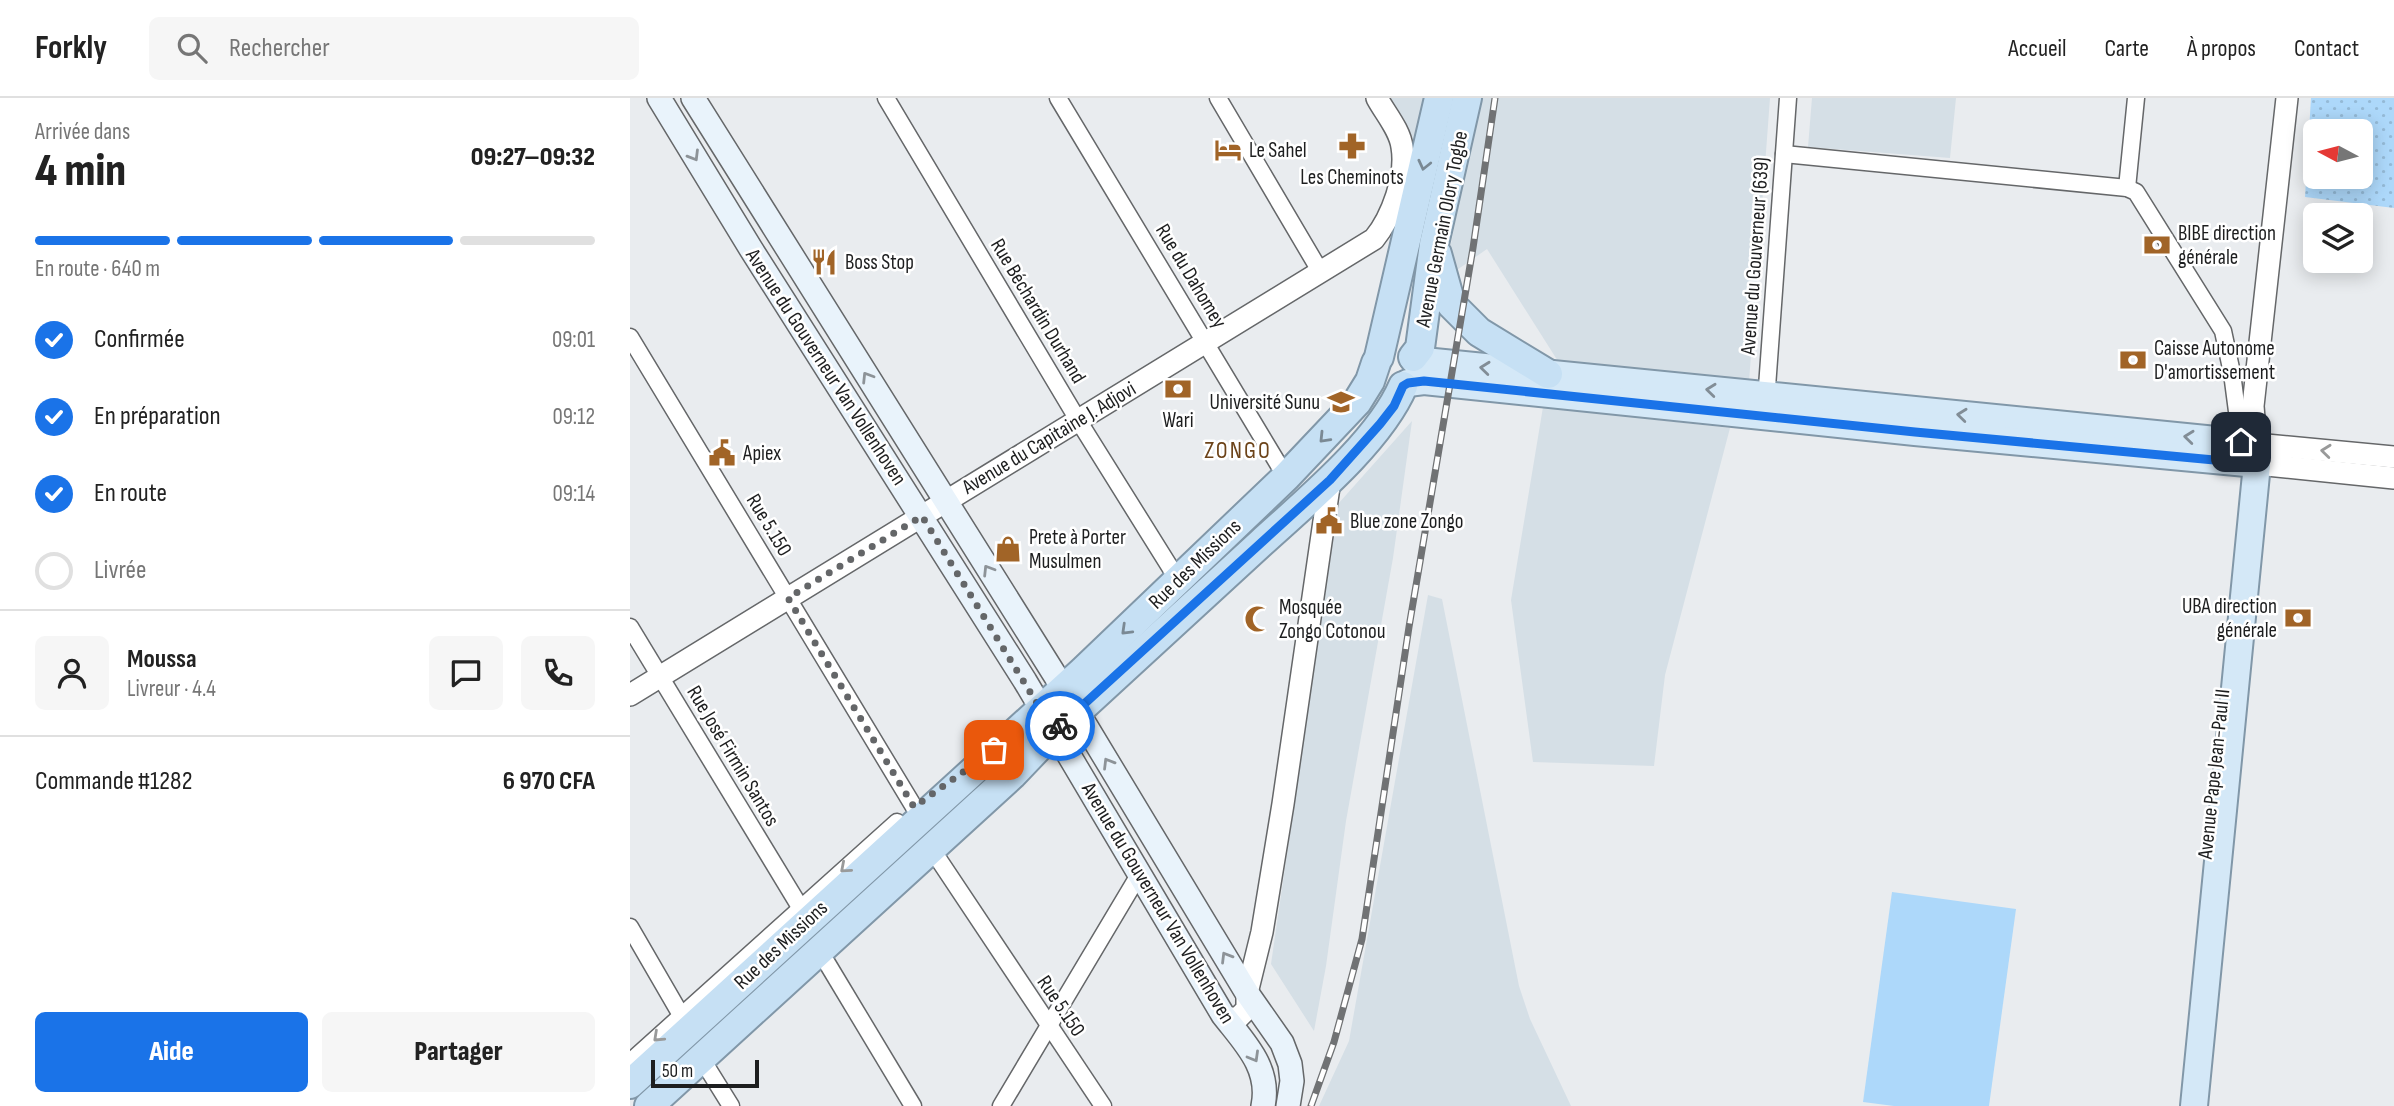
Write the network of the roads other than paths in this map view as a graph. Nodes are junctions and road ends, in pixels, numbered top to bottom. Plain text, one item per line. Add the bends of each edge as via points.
1 (659, 98) edge
2 (693, 98) edge
3 (886, 98) edge
4 (1058, 98) edge
5 (1218, 98) edge
6 (1377, 98) edge
7 (1439, 98) edge
8 (1467, 98) edge
9 (1788, 98) edge
10 (2136, 98) edge
11 (2287, 98) edge
12 (1784, 155) junction
13 (2127, 188) junction
14 (777, 232) junction
15 (1434, 244) junction
16 (751, 249) junction
17 (1320, 271) junction
18 (630, 337) edge
19 (1206, 342) junction
20 (1378, 360) junction
21 (1410, 371) junction
22 (1548, 374) junction
23 (1765, 406) junction
24 (1078, 420) junction
25 (2249, 453) junction
26 (2394, 457) edge
27 (1286, 477) junction
28 (2394, 478) edge
29 (1330, 480) junction
30 (945, 501) junction
31 (922, 516) junction
32 (1178, 580) junction
33 (788, 598) junction
34 (630, 626) edge
35 (660, 676) junction
36 (1063, 688) junction
37 (630, 695) edge
38 (1077, 712) junction
39 (1047, 719) junction
40 (994, 750) junction
41 (1012, 775) junction
42 (914, 807) junction
43 (939, 860) junction
44 (1140, 873) junction
45 (800, 907) junction
46 (630, 927) edge
47 (827, 963) junction
48 (1247, 993) junction
49 (1223, 1014) junction
50 (681, 1015) junction
51 (1049, 1026) junction
52 (630, 1062) edge
53 (708, 1069) junction
54 (630, 1084) edge
55 (649, 1106) edge
56 (668, 1106) edge
57 (731, 1106) edge
58 (913, 1106) edge
59 (1001, 1106) edge
60 (1102, 1106) edge
61 (1264, 1106) edge
62 (1288, 1106) edge
63 (2178, 1106) edge
64 (2194, 1106) edge

1 -> 16 main road, Avenue du Gouverneur Van Vollenhoven
2 - 14 main road, Avenue du Gouverneur Van Vollenhoven
3 - 24 street, Rue Béchardin Durhand
4 - 19 street, Rue du Dahomey
5 - 17 street
6 - 17 street, Avenue du Capitaine J. Adjovi via 1402,146 1392,210 1374,239
7 -> 20 highway, Avenue Germain Olory Togbe
8 - 15 highway, Avenue Germain Olory Togbe
9 - 12 street, Avenue du Gouverneur (639)
10 - 13 street
11 - 25 street
12 - 13 street
12 - 23 street, Avenue du Gouverneur (639)
13 - 25 street via 2136,191 2223,331
14 - 16 main road
30 -> 14 main road, Avenue du Gouverneur Van Vollenhoven
15 - 21 highway, Avenue Germain Olory Togbe via 1420,348
15 - 22 highway via 1451,304 1479,332
16 - 31 main road, Avenue du Gouverneur Van Vollenhoven
17 - 19 street, Avenue du Capitaine J. Adjovi
18 - 33 street, Rue 5.150
19 - 24 street, Avenue du Capitaine J. Adjovi
19 - 27 street, Rue du Dahomey
20 - 21 highway via 1394,347 1406,350
20 -> 27 highway, Rue des Missions via 1357,402
22 -> 21 main road
21 - 23 main road via 1424,381
21 - 29 highway, Rue des Missions via 1394,406
23 -> 22 main road
23 - 25 main road
24 - 30 street, Avenue du Capitaine J. Adjovi
24 - 32 street, Rue Béchardin Durhand
26 -> 25 street
25 - 28 street
25 - 63 main road, Avenue Pape Jean-Paul II
25 - 64 main road, Avenue Pape Jean-Paul II
27 - 32 highway, Rue des Missions
29 - 38 highway, Rue des Missions
29 - 48 street via 1283,804
30 - 31 street, Avenue du Capitaine J. Adjovi
36 -> 30 main road, Avenue du Gouverneur Van Vollenhoven
31 - 33 street, Avenue du Capitaine J. Adjovi
31 - 39 main road, Avenue du Gouverneur Van Vollenhoven
32 -> 36 highway, Rue des Missions
33 - 35 street, Avenue du Capitaine J. Adjovi
33 - 42 street, Rue 5.150
34 - 35 street, Rue José Firmin Santos
35 - 37 street, Avenue du Capitaine J. Adjovi
35 - 45 street, Rue José Firmin Santos
36 - 38 main road, Avenue du Gouverneur Van Vollenhoven
36 - 39 highway, Rue des Missions
38 - 39 highway, Rue des Missions
48 -> 38 main road, Avenue du Gouverneur Van Vollenhoven
39 - 40 highway, Rue des Missions
39 - 41 highway, Rue des Missions
39 - 44 main road, Avenue du Gouverneur Van Vollenhoven
40 - 42 street, Rue des Missions
40 - 54 highway, Rue des Missions
41 - 43 street, Rue des Missions
41 - 55 highway, Rue des Missions
42 -> 45 street, Rue des Missions
43 - 47 street, Rue des Missions
43 - 51 street, Rue 5.150
44 - 49 main road, Avenue du Gouverneur Van Vollenhoven
44 - 51 street
45 - 50 street, Rue des Missions
46 - 50 street
47 - 53 street, Rue des Missions
47 - 58 street
48 - 49 street via 1242,1017
48 - 62 main road, Avenue du Gouverneur Van Vollenhoven via 1282,1043 1290,1065
49 -> 61 main road, Avenue du Gouverneur Van Vollenhoven via 1259,1064
50 -> 52 street, Rue des Missions
51 - 59 street
51 - 60 street, Rue 5.150
53 - 56 street, Rue des Missions
53 - 57 street

